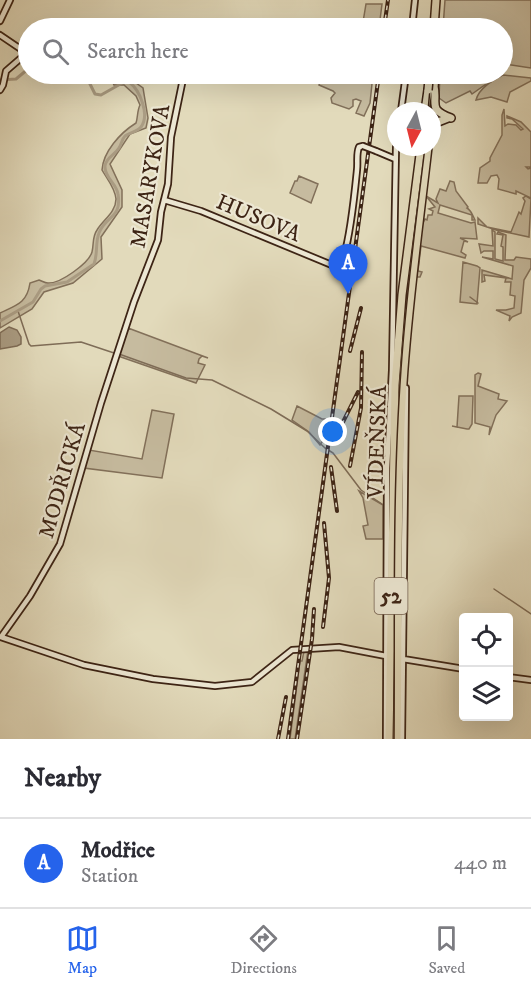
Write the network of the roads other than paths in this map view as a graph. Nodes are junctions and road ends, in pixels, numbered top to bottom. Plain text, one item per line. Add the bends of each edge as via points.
1 (10, 0) edge
2 (416, 0) edge
3 (438, 0) edge
4 (413, 18) edge
5 (437, 18) edge
6 (0, 21) edge
7 (0, 35) edge
8 (18, 48) edge
9 (18, 61) edge
10 (182, 84) edge
11 (405, 84) edge
12 (430, 84) edge
13 (430, 84) edge
14 (430, 84) edge
15 (0, 90) edge
16 (402, 102) edge
17 (427, 102) edge
18 (431, 102) edge
19 (434, 102) edge
20 (441, 115) edge
21 (441, 120) edge
22 (395, 156) edge
23 (425, 156) edge
24 (425, 156) edge
25 (395, 159) junction
26 (164, 200) junction
27 (117, 354) joint
28 (405, 359) junction
29 (393, 452) junction
30 (387, 468) junction
31 (1, 637) edge
32 (386, 656) junction
33 (403, 659) junction
34 (459, 668) edge
35 (513, 678) edge
36 (531, 680) edge
37 (387, 738) edge
38 (399, 739) edge

1 - 6 street
2 - 4 street
3 - 5 highway
7 - 8 street
9 - 15 street via 6,71
10 - 26 street, MASARYKOVA
11 - 16 street
12 - 17 highway
13 - 18 highway
14 - 19 highway
20 - 21 highway via 451,118
22 - 25 street, VÍDEŇSKÁ
23 - 28 highway, VÍDEŇSKÁ / 52
24 - 29 highway, VÍDEŇSKÁ / 52 via 402,294
25 - 26 street, HUSOVA, bridge via 362,146 357,152 346,250 339,268 201,211
25 - 30 street, VÍDEŇSKÁ
26 - 27 street, MASARYKOVA via 158,240
27 - 31 street, MODŘICKÁ via 57,552
28 - 33 street, VÍDEŇSKÁ
28 - 38 highway, VÍDEŇSKÁ / 52 via 400,444
29 - 30 highway
29 - 37 highway, VÍDEŇSKÁ / 52
30 - 32 street, VÍDEŇSKÁ
31 - 32 street via 84,665 215,686 252,682 292,650 339,647
32 - 37 street, VÍDEŇSKÁ
33 - 34 street
33 - 38 street, VÍDEŇSKÁ
35 - 36 street

